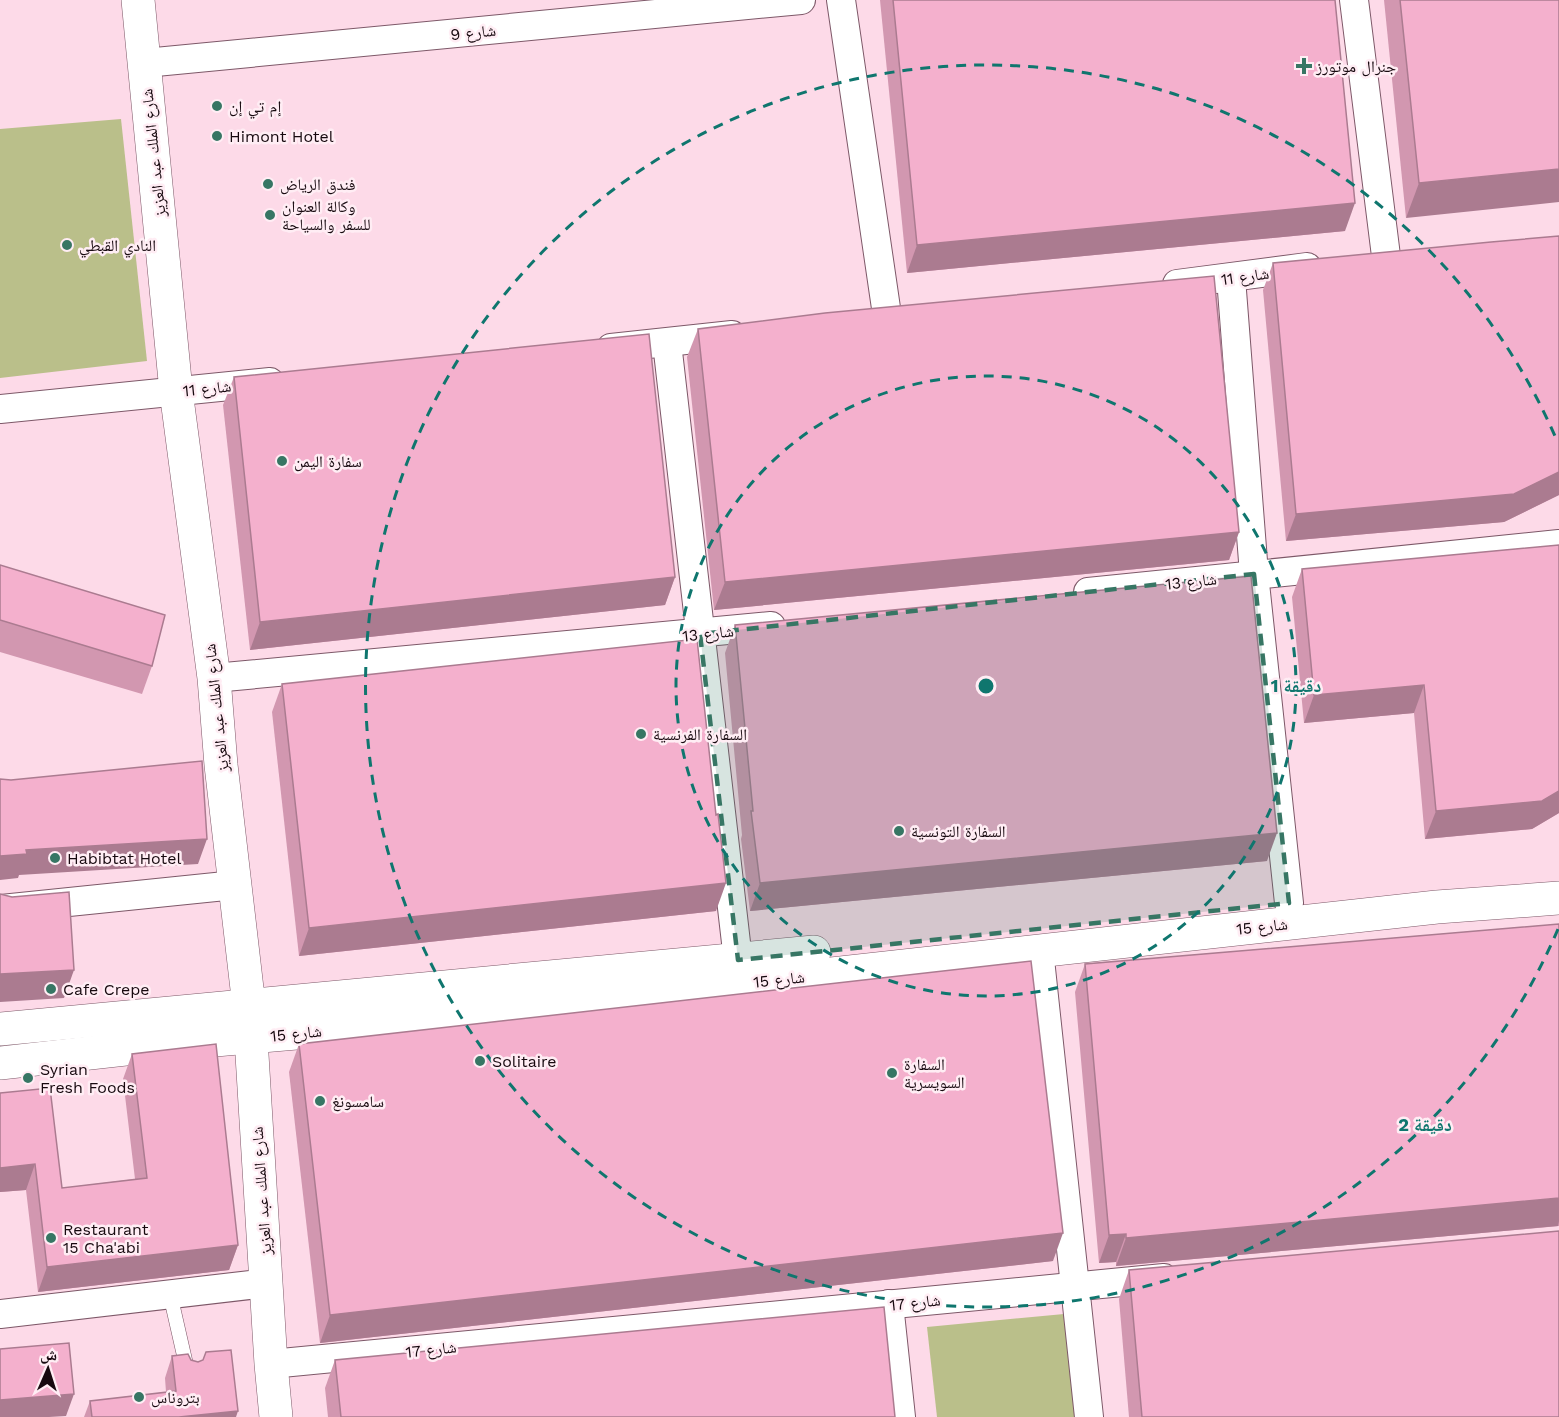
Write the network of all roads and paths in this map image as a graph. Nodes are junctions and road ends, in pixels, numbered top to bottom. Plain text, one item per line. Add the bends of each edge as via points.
1 (138, 0) edge
2 (801, 0) edge
3 (841, 0) edge
4 (1354, 0) edge
5 (145, 63) junction
6 (1387, 256) edge
7 (1331, 264) edge
8 (1231, 278) junction
9 (1148, 287) edge
10 (887, 315) edge
11 (759, 331) edge
12 (667, 343) junction
13 (585, 351) edge
14 (293, 380) edge
15 (176, 391) junction
16 (0, 409) edge
17 (1559, 544) edge
18 (1254, 574) junction
19 (1065, 594) edge
20 (794, 624) edge
21 (700, 634) junction
22 (214, 678) junction
23 (1559, 876) edge
24 (235, 885) junction
25 (1559, 898) edge
26 (1289, 903) junction
27 (0, 909) edge
28 (1039, 950) junction
29 (740, 972) junction
30 (250, 1022) junction
31 (0, 1029) edge
32 (0, 1063) edge
33 (1193, 1275) edge
34 (267, 1282) junction
35 (1075, 1286) junction
36 (170, 1294) junction
37 (889, 1304) junction
38 (0, 1314) edge
39 (271, 1364) junction
40 (189, 1375) edge
41 (276, 1417) edge
42 (901, 1417) edge
43 (1089, 1417) edge

1 - 5 street, شارع الملك عبد العزيز
2 - 5 street, شارع 9
3 - 10 street
4 - 6 street
5 - 15 street, شارع الملك عبد العزيز
7 - 8 street, شارع 11
8 - 9 street, شارع 11
8 - 18 street
11 - 12 street
12 - 13 street
12 - 21 street
14 - 15 street, شارع 11
15 - 16 street, شارع 11
15 - 22 street, شارع الملك عبد العزيز
17 - 18 street, شارع 13
18 - 19 street, شارع 13
18 - 26 street
20 - 21 street, شارع 13
21 - 22 street, شارع 13
21 - 29 street
22 - 24 street, شارع الملك عبد العزيز via 210,766
23 - 26 street, شارع 15
24 - 27 street
24 - 30 street, شارع الملك عبد العزيز
25 - 28 street, شارع 15
26 - 29 street, شارع 15
28 - 29 street, شارع 15
28 - 35 street
29 - 30 street, شارع 15
30 - 31 street, شارع 15
30 - 32 street, شارع 15 via 170,1044
30 - 34 street, شارع الملك عبد العزيز
33 - 35 street, شارع 17
34 - 36 street
34 - 39 street, شارع الملك عبد العزيز
35 - 37 street, شارع 17
35 - 43 street
36 - 38 street
36 - 40 lane
37 - 39 street, شارع 17
37 - 42 street
39 - 41 street, شارع الملك عبد العزيز

